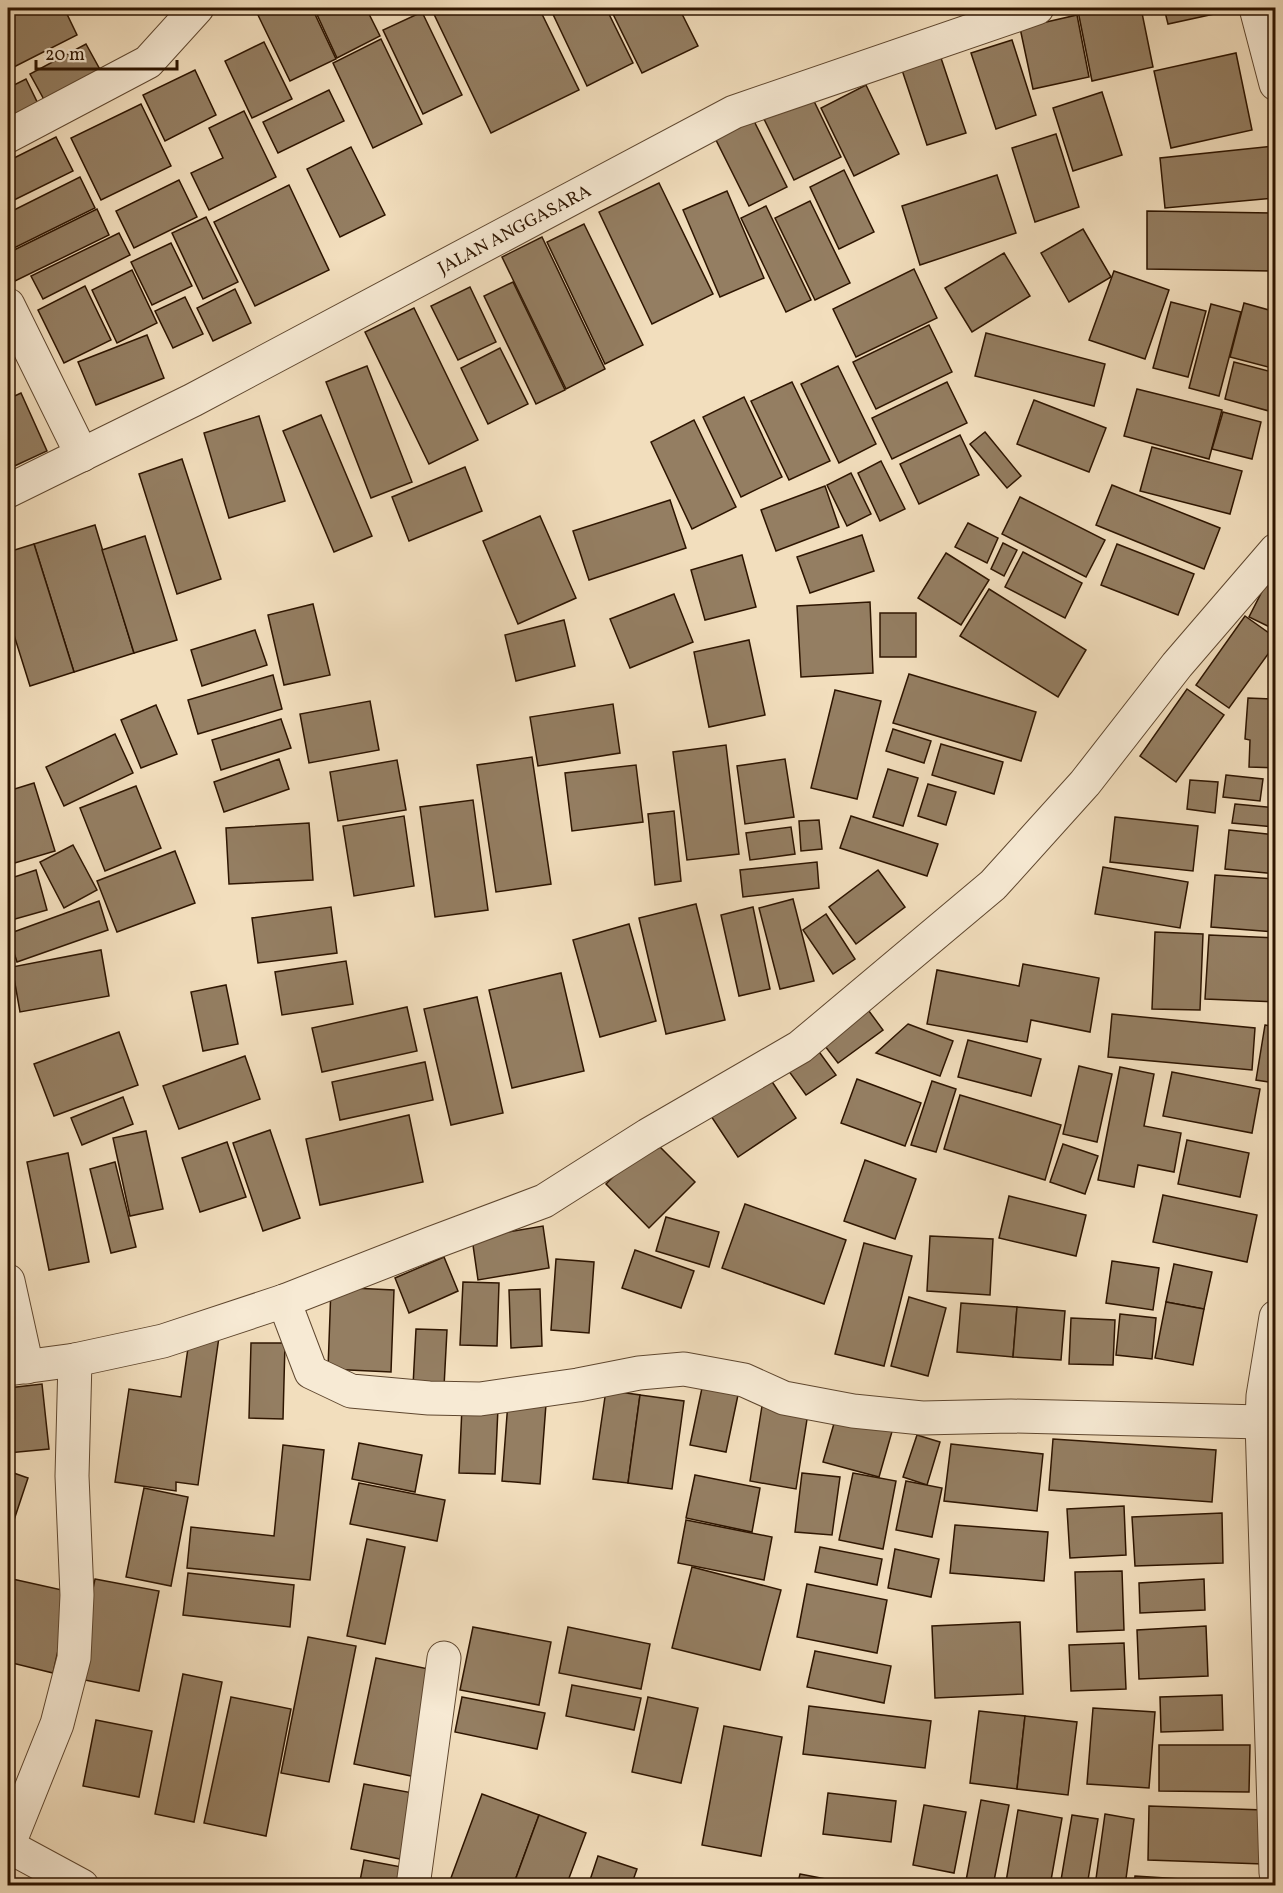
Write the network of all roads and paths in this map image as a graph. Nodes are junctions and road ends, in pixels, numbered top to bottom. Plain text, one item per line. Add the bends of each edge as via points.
1 (197, 8) edge
2 (1037, 8) edge
3 (1256, 8) edge
4 (1275, 84) edge
5 (8, 136) edge
6 (8, 305) edge
7 (81, 455) junction
8 (8, 491) edge
9 (1275, 550) edge
10 (8, 1281) edge
11 (284, 1301) junction
12 (1275, 1317) edge
13 (75, 1360) junction
14 (17, 1368) edge
15 (1262, 1422) junction
16 (444, 1658) dead end
17 (8, 1846) edge
18 (1275, 1873) edge
19 (82, 1886) edge
20 (413, 1886) edge

1 - 5 street via 148,62
2 - 7 street, JALAN ANGGASARA via 734,112 193,400
3 - 4 street
6 - 7 street
7 - 8 street, JALAN ANGGASARA
9 - 11 street via 1177,665 1085,783 993,885 800,1047 544,1201
10 - 14 street
11 - 13 street via 163,1341
11 - 15 street via 311,1372 351,1391 480,1399 684,1369 744,1380 784,1398 921,1418 1011,1416
12 - 15 street
13 - 14 street
13 - 17 street via 74,1658 57,1724
15 - 18 street
16 - 20 street
17 - 19 street

